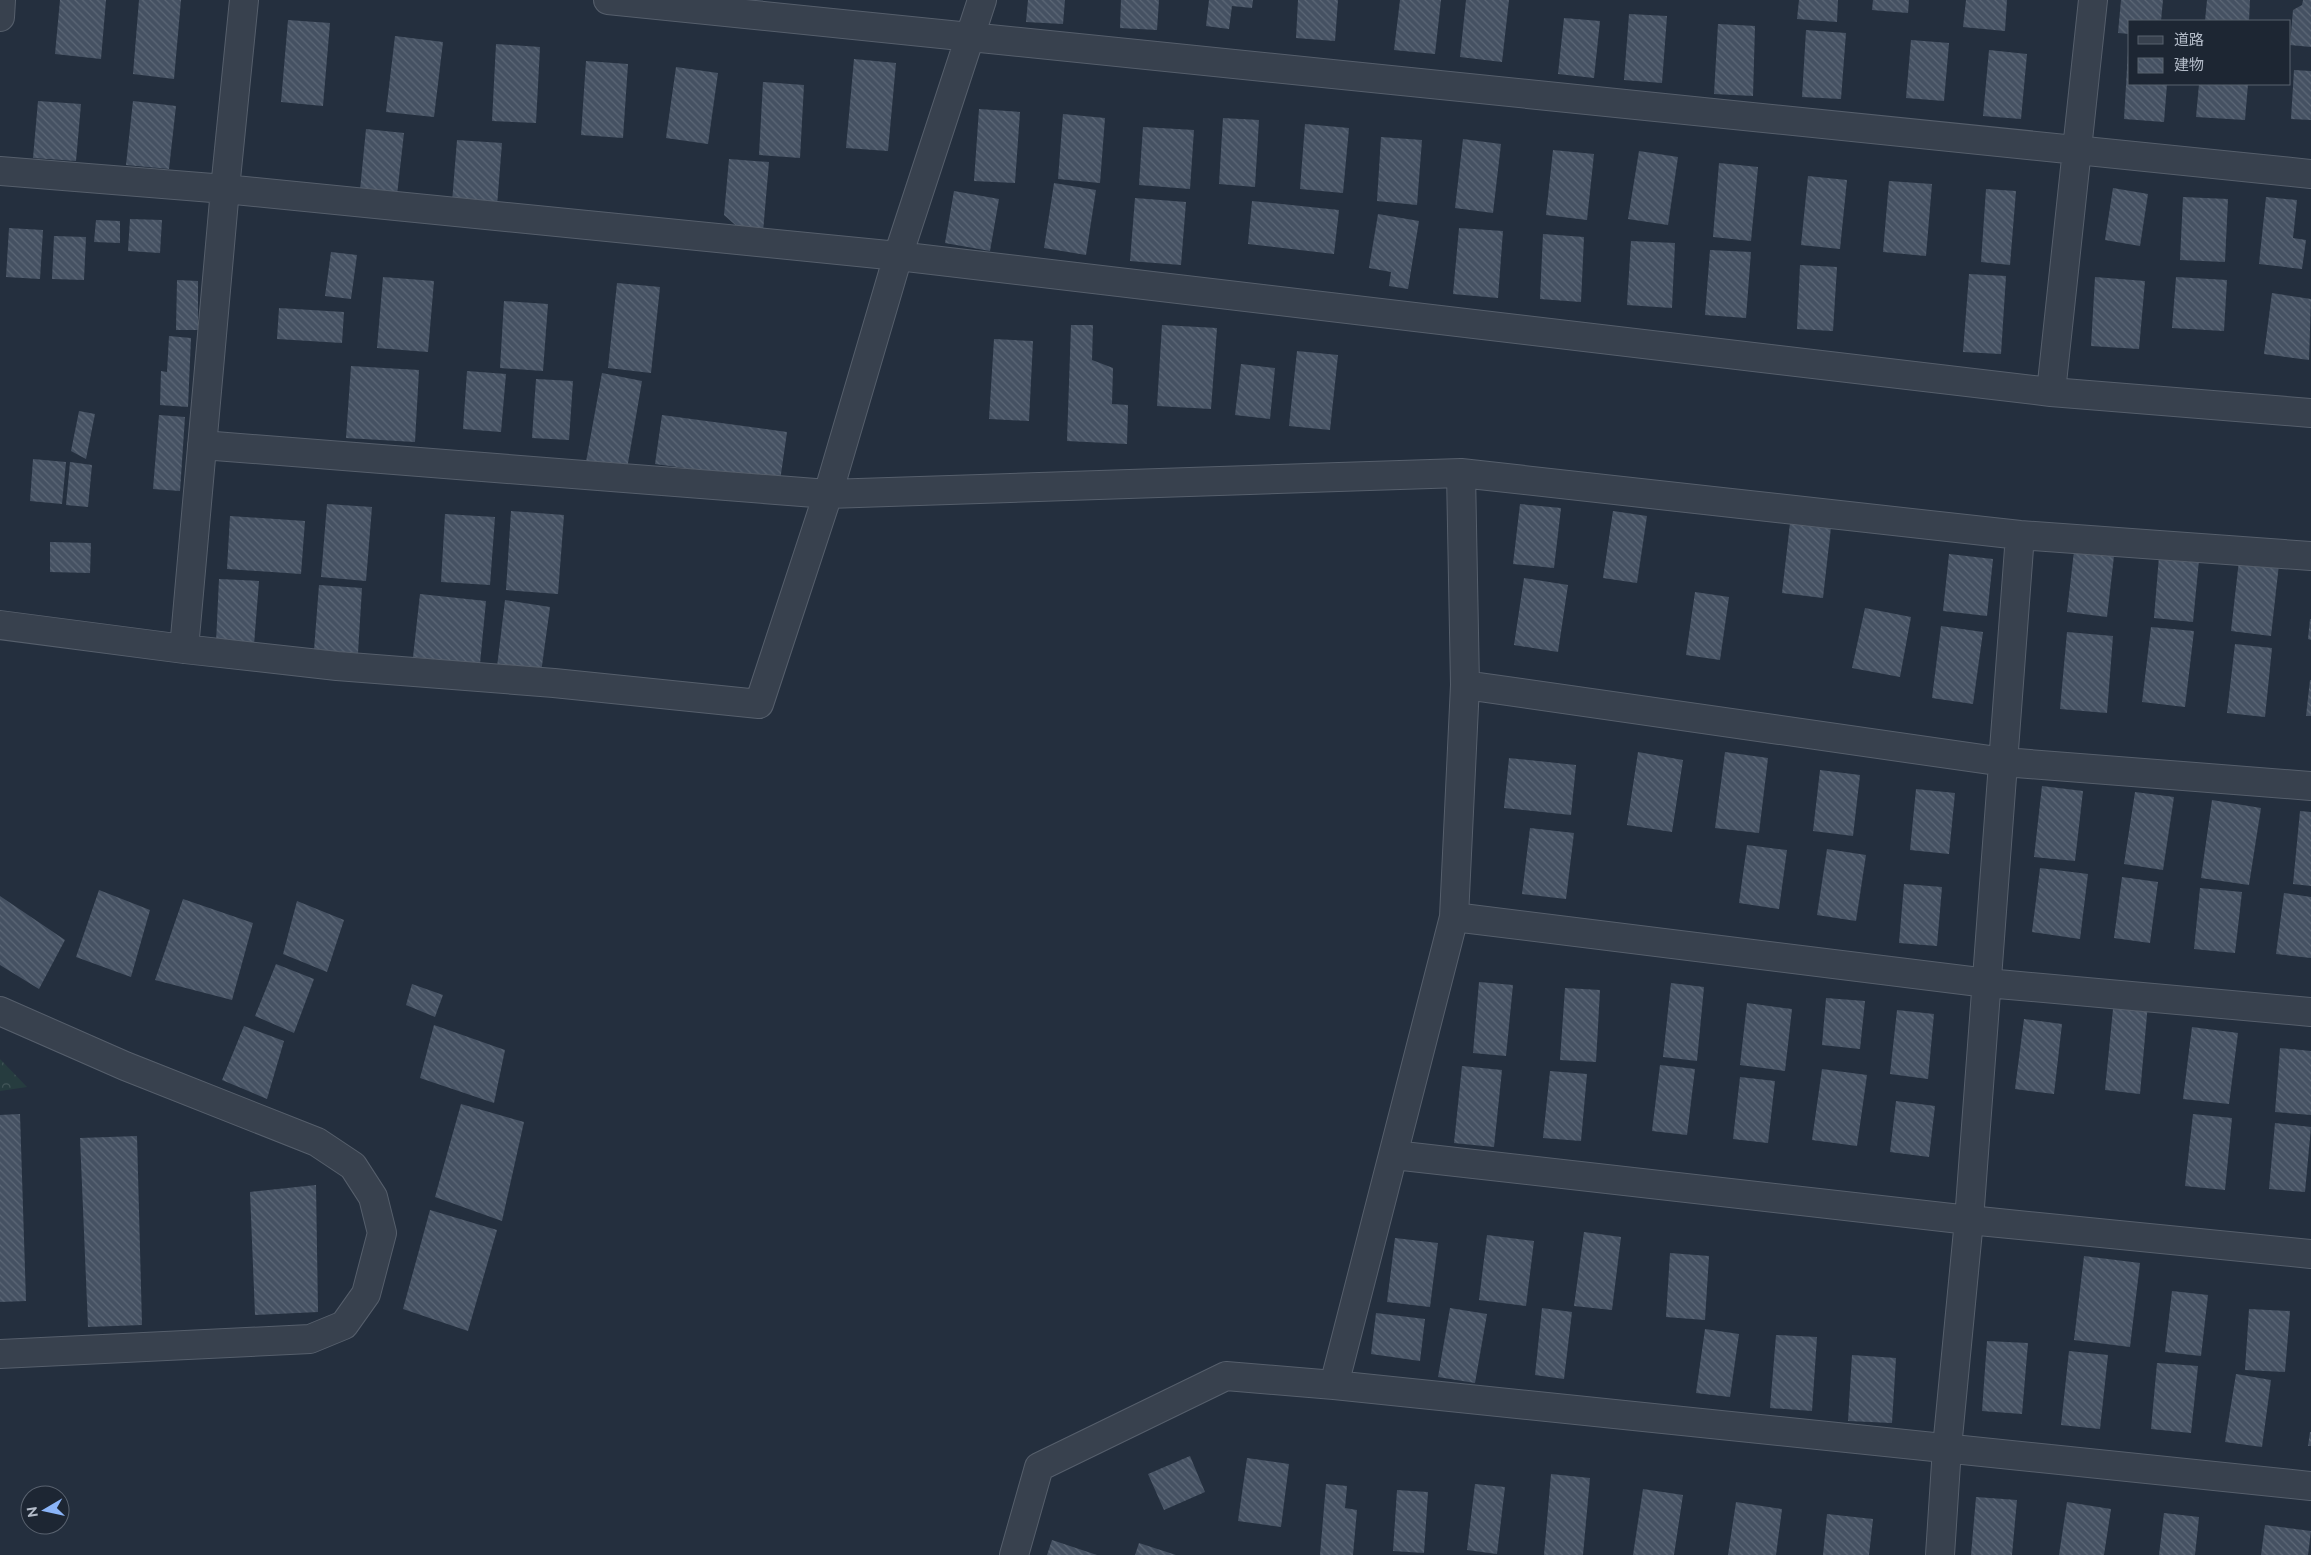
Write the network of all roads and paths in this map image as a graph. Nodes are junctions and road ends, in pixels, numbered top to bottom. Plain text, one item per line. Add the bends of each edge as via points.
1 (2, 0) edge
2 (244, 0) edge
3 (608, 0) edge
4 (982, 0) edge
5 (2093, 0) edge
6 (0, 16) edge
7 (971, 37) junction
8 (2076, 149) junction
9 (0, 170) edge
10 (2311, 174) edge
11 (225, 189) junction
12 (898, 256) junction
13 (2051, 392) junction
14 (2311, 413) edge
15 (202, 445) junction
16 (1461, 473) junction
17 (828, 494) junction
18 (2020, 536) junction
19 (2311, 556) edge
20 (0, 625) edge
21 (184, 649) junction
22 (1465, 685) junction
23 (2004, 762) junction
24 (2311, 786) edge
25 (1454, 917) junction
26 (1987, 983) junction
27 (0, 1011) edge
28 (2311, 1012) edge
29 (1394, 1155) junction
30 (1969, 1220) junction
31 (2311, 1254) edge
32 (0, 1354) edge
33 (1334, 1385) junction
34 (1946, 1448) junction
35 (2311, 1486) edge
36 (1014, 1555) edge
37 (1940, 1555) edge

1 - 6 street
2 - 11 street
3 - 7 street
4 - 7 street
5 - 8 street
7 - 8 street
7 - 12 street
8 - 10 street
8 - 13 street
9 - 11 street
11 - 12 street
11 - 15 street
12 - 13 street
12 - 17 street
13 - 14 street
15 - 17 street
15 - 21 street
16 - 17 street
16 - 18 street
16 - 22 street
17 - 21 street via 759,704
18 - 19 street
18 - 23 street
20 - 21 street
22 - 23 street
22 - 25 street
23 - 24 street
23 - 26 street
25 - 26 street
25 - 29 street
26 - 28 street
26 - 30 street
27 - 32 street via 125,1066 317,1142 353,1166 373,1197 382,1233 366,1294 344,1325 310,1339
29 - 30 street
29 - 33 street
30 - 31 street
30 - 34 street
33 - 34 street
33 - 36 street via 1226,1376 1040,1467
34 - 35 street
34 - 37 street

